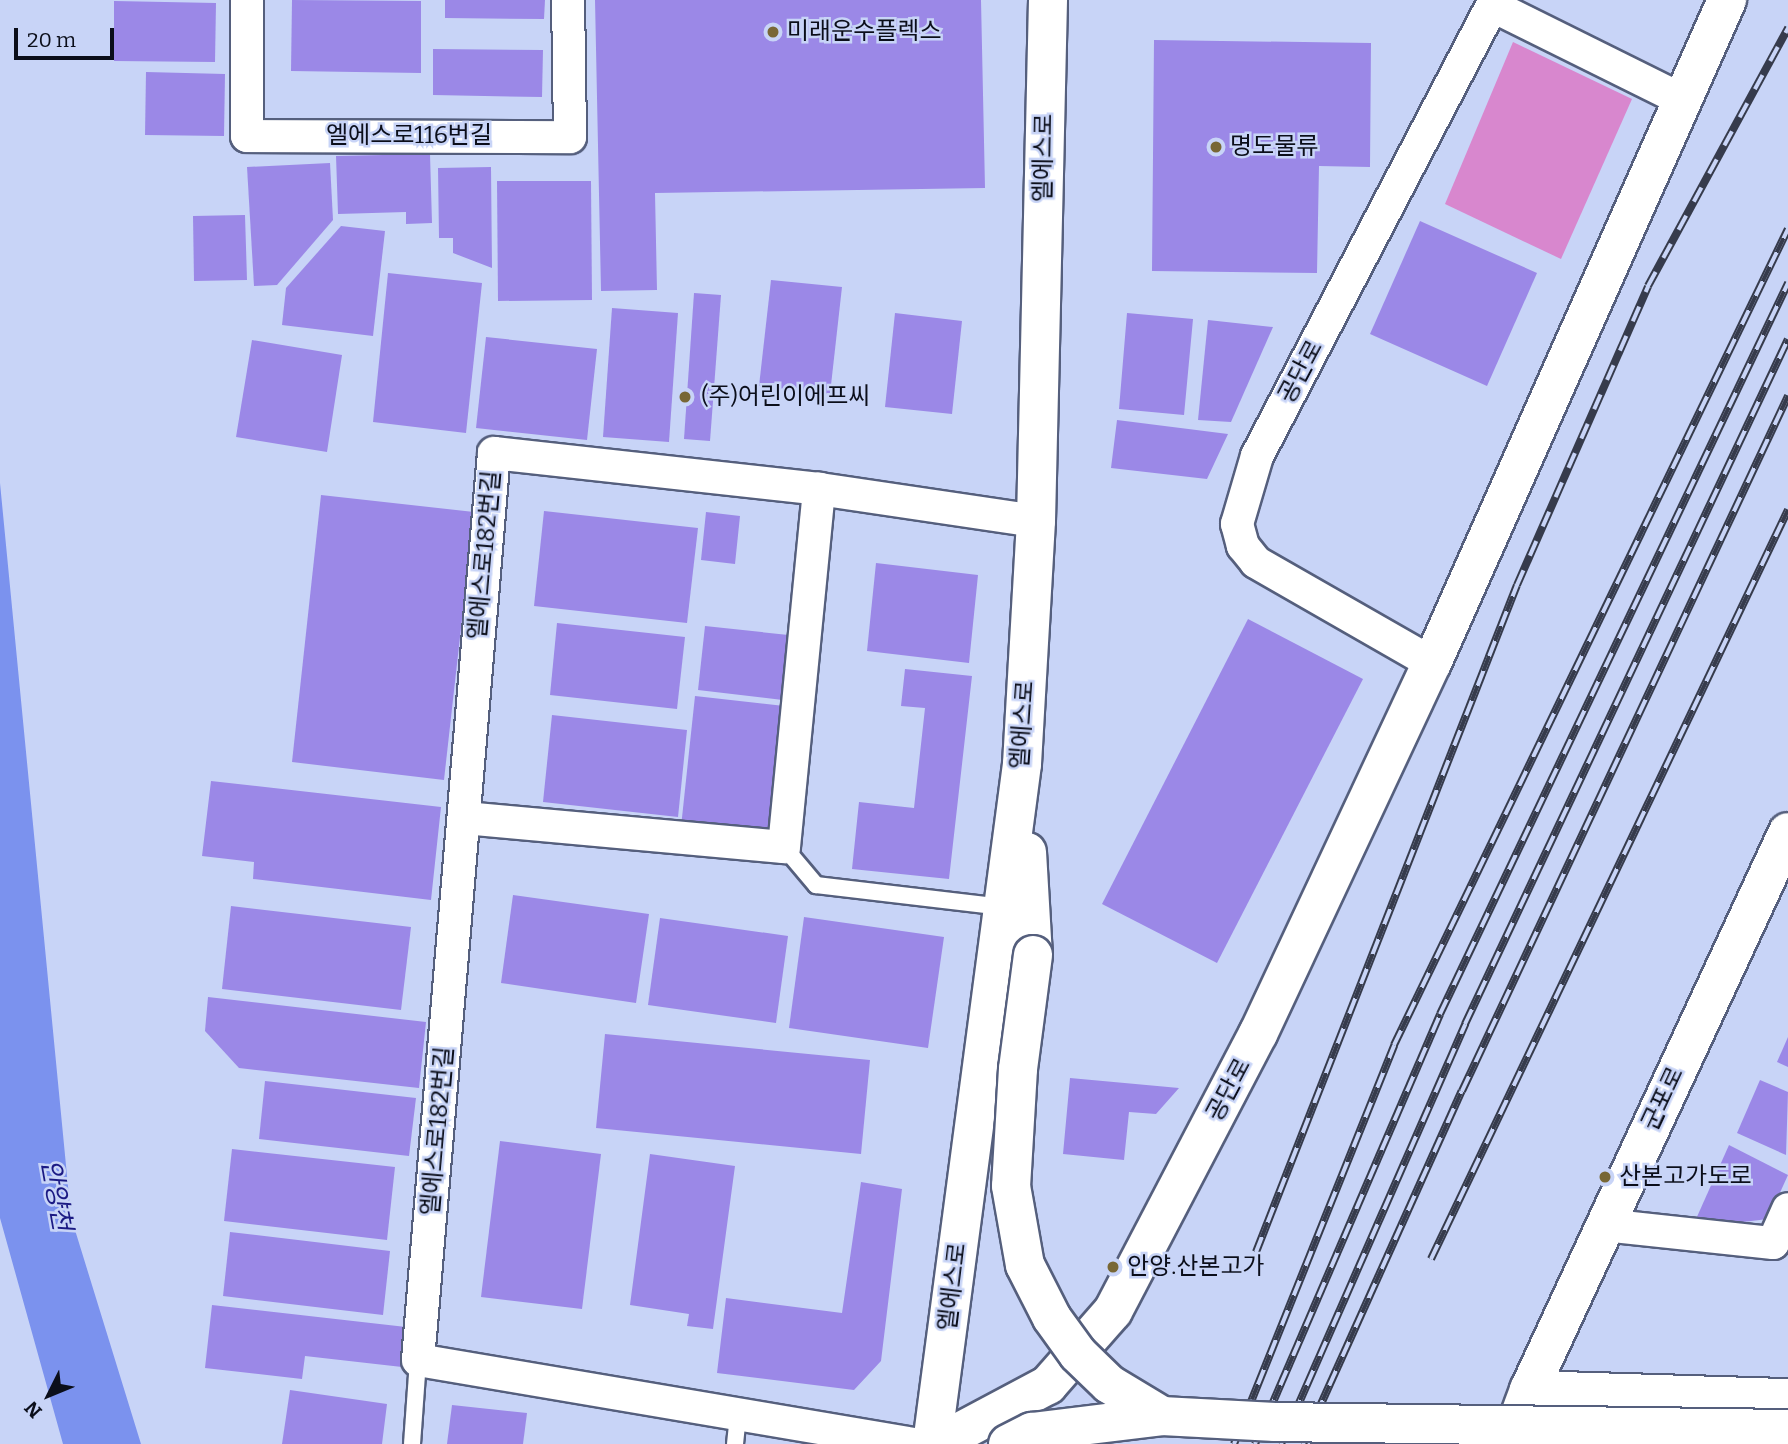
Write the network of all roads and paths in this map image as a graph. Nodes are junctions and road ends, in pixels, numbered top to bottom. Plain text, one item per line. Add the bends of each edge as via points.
1 (247, 0) edge
2 (568, 0) edge
3 (1048, 0) edge
4 (1727, 0) edge
5 (1495, 3) edge
6 (1682, 100) junction
7 (820, 489) junction
8 (1036, 521) junction
9 (1432, 663) junction
10 (1021, 764) junction
11 (464, 817) junction
12 (1788, 832) edge
13 (784, 848) junction
14 (1003, 907) junction
15 (1787, 1207) edge
16 (1604, 1226) junction
17 (418, 1360) junction
18 (1529, 1390) junction
19 (1788, 1398) edge
20 (1162, 1416) junction
21 (1788, 1429) edge
22 (736, 1430) edge
23 (412, 1444) edge
24 (914, 1444) edge
25 (935, 1444) edge
26 (1008, 1444) edge
27 (1509, 1444) edge

1 - 2 street, 엘에스로116번길 via 247,136 570,137
3 - 8 street, 엘에스로
4 - 6 street, 공단로
5 - 6 street
5 - 9 street, 공단로 via 1256,456 1237,524 1243,546 1256,562
6 - 9 street, 공단로
7 - 8 street, 엘에스로182번길
7 - 11 street, 엘에스로182번길 via 494,453
7 - 13 street
8 - 10 street, 엘에스로
9 - 25 street, 공단로 via 1258,1034 1113,1311 1048,1385
10 - 14 street, 엘에스로
10 - 20 street, bridge via 1033,955 1018,1069 1011,1186 1025,1265 1052,1318 1078,1354 1109,1384
11 - 13 street
11 - 17 street, 엘에스로182번길
12 - 16 street, 군포로
13 - 14 lane via 816,885
14 - 25 street, 엘에스로
15 - 16 street via 1773,1243
16 - 18 street, 군포로
17 - 22 street
17 - 23 lane, 엘에스로182번길
18 - 19 street
18 - 27 street, 군포로
20 - 21 street, bridge via 1275,1422
20 - 26 street, bridge via 1032,1432
22 - 24 street

